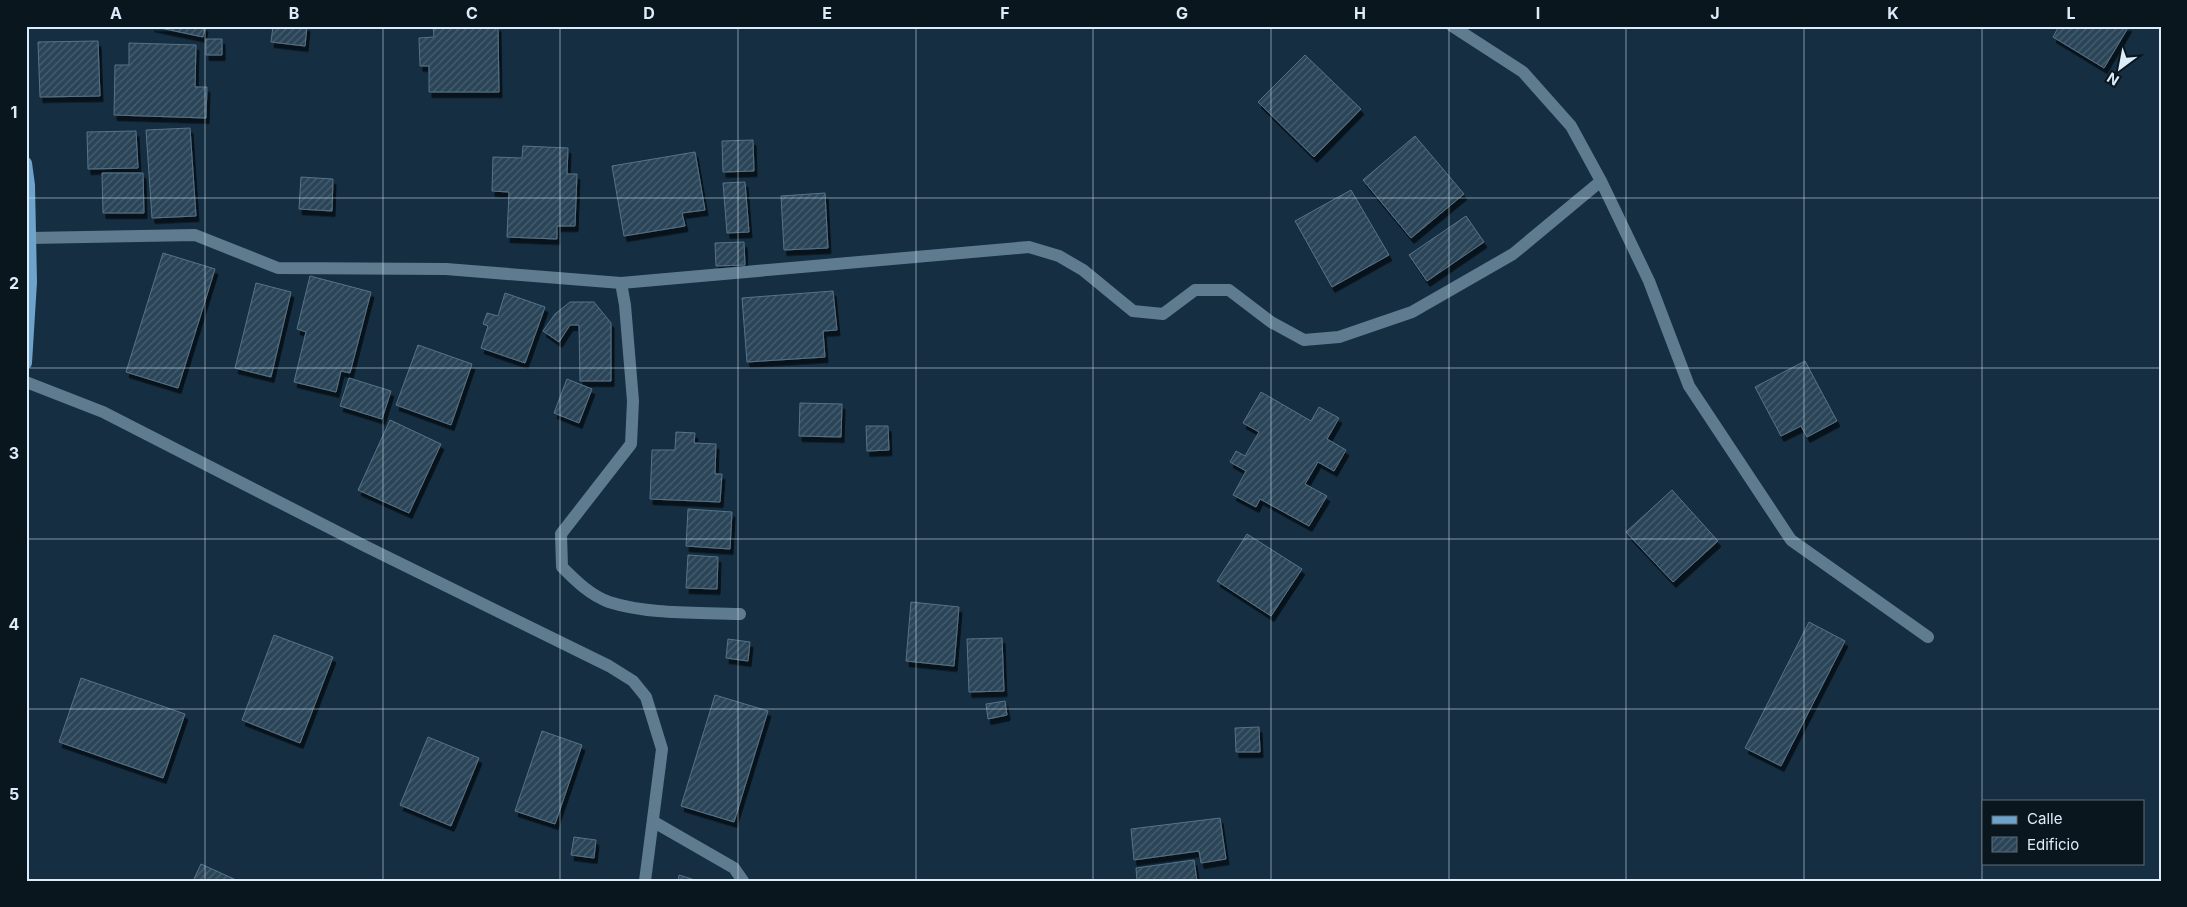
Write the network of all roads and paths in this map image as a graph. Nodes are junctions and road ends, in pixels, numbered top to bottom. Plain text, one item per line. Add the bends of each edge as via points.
1 (1452, 26) edge
2 (26, 163) edge
3 (1601, 181) junction
4 (30, 238) junction
5 (621, 283) junction
6 (26, 363) edge
7 (26, 382) edge
8 (740, 614) dead end
9 (1928, 637) dead end
10 (654, 822) junction
11 (646, 881) edge
12 (743, 881) edge

1 - 3 street via 1523,72 1571,126
2 - 4 main road
3 - 5 street via 1513,254 1412,312 1339,337 1304,340 1271,322 1228,290 1195,290 1163,314 1134,311 1083,270 1059,256 1029,246
3 - 9 street via 1649,281 1689,386 1792,540
4 - 5 street via 195,234 278,268 446,269
4 - 6 main road
5 - 8 street via 633,401 630,444 561,534 562,567 584,589 608,602 653,610
7 - 10 street via 103,412 609,666 633,681 646,698 662,749
10 - 11 street
10 - 12 street via 734,868

